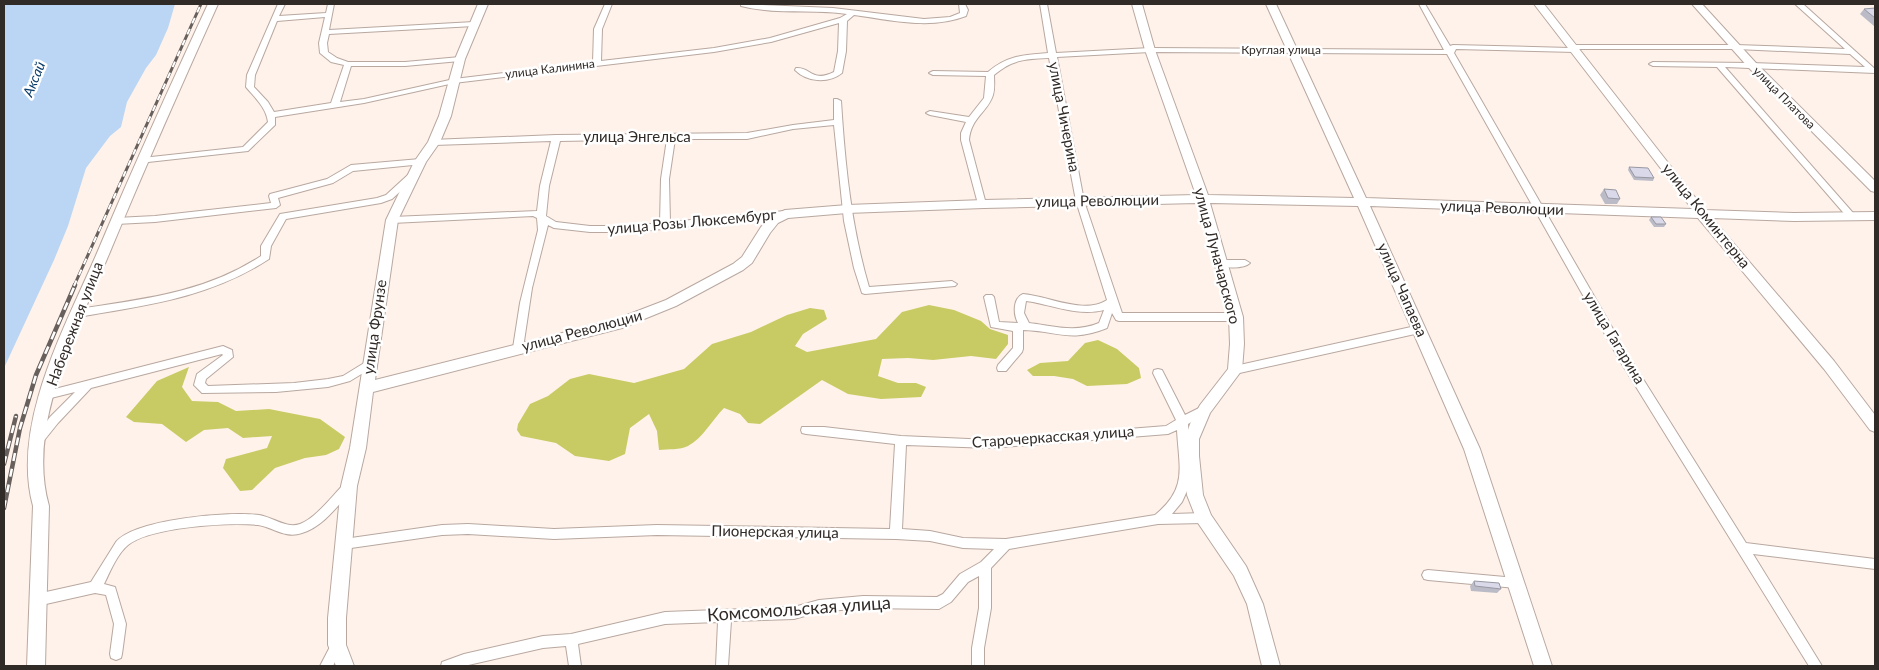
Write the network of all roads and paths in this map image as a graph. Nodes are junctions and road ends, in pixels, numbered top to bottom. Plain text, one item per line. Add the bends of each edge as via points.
1 (213, 4) edge
2 (281, 4) edge
3 (331, 4) edge
4 (482, 4) edge
5 (608, 4) edge
6 (744, 4) edge
7 (962, 4) edge
8 (1043, 4) edge
9 (1136, 4) edge
10 (1271, 4) edge
11 (1422, 4) edge
12 (1539, 4) edge
13 (1697, 4) edge
14 (1798, 4) edge
15 (853, 13) junction
16 (329, 15) junction
17 (275, 18) junction
18 (843, 20) junction
19 (474, 24) junction
20 (326, 32) junction
21 (1736, 47) junction
22 (1574, 48) junction
23 (1150, 50) junction
24 (1291, 50) junction
25 (1451, 52) junction
26 (1851, 52) junction
27 (1052, 54) junction
28 (460, 59) junction
29 (597, 63) junction
30 (348, 64) junction
31 (1653, 64) dead end
32 (1719, 65) junction
33 (1752, 65) junction
34 (799, 70) dead end
35 (1873, 72) edge
36 (933, 73) dead end
37 (990, 74) junction
38 (454, 81) junction
39 (837, 101) dead end
40 (335, 105) junction
41 (930, 113) dead end
42 (271, 115) junction
43 (971, 120) junction
44 (838, 122) junction
45 (556, 138) junction
46 (671, 138) junction
47 (434, 142) junction
48 (142, 161) junction
49 (420, 162) junction
50 (414, 175) junction
51 (1871, 179) edge
52 (1875, 188) edge
53 (1203, 199) junction
54 (1080, 201) junction
55 (1362, 202) junction
56 (982, 204) junction
57 (276, 205) junction
58 (847, 209) junction
59 (1538, 209) junction
60 (785, 214) junction
61 (1702, 214) junction
62 (283, 216) junction
63 (1851, 216) junction
64 (1875, 216) edge
65 (541, 217) junction
66 (392, 220) junction
67 (116, 221) junction
68 (664, 226) junction
69 (1221, 263) junction
70 (1245, 263) dead end
71 (952, 284) dead end
72 (989, 297) dead end
73 (1112, 301) junction
74 (78, 313) junction
75 (1236, 317) junction
76 (1022, 328) junction
77 (1420, 330) junction
78 (518, 348) junction
79 (369, 364) junction
80 (1002, 368) dead end
81 (1235, 370) junction
82 (1158, 373) dead end
83 (88, 385) junction
84 (366, 388) junction
85 (47, 395) junction
86 (1205, 409) junction
87 (1182, 421) junction
88 (1875, 426) edge
89 (806, 430) dead end
90 (38, 440) junction
91 (901, 440) junction
92 (349, 486) junction
93 (1204, 518) junction
94 (1158, 519) junction
95 (896, 534) junction
96 (344, 544) junction
97 (1006, 544) junction
98 (1744, 548) junction
99 (1875, 564) edge
100 (984, 566) junction
101 (1428, 575) dead end
102 (1516, 583) junction
103 (94, 587) junction
104 (37, 600) junction
105 (725, 616) junction
106 (571, 640) junction
107 (337, 645) junction
108 (116, 654) dead end
109 (36, 666) edge
110 (326, 666) edge
111 (344, 666) edge
112 (447, 666) edge
113 (575, 666) edge
114 (722, 666) edge
115 (978, 666) edge
116 (1271, 666) edge
117 (1543, 666) edge
118 (1816, 666) edge

1 - 48 street, Набережная улица
2 - 17 street
3 - 16 street
4 - 19 street, улица Фрунзе
5 - 29 street via 598,29
6 - 15 street
7 - 15 street via 963,14 950,20 924,21
8 - 27 street, улица Чичерина
9 - 23 street, улица Луначарского
10 - 24 street, улица Чапаева
11 - 25 street, улица Гагарина
12 - 22 street, улица Коминтерна
13 - 21 street, улица Платова
14 - 26 street
15 - 18 street, улица Калинина
16 - 17 street
16 - 20 street
17 - 42 street via 250,81 250,87
18 - 29 street, улица Калинина via 772,40
18 - 34 street via 838,72 830,78 822,78 807,77
19 - 20 street
19 - 28 street, улица Фрунзе
20 - 30 street via 322,43 324,53
21 - 22 street, Круглая улица
21 - 26 street, Круглая улица
21 - 33 street, улица Платова
22 - 25 street, Круглая улица via 1453,47
22 - 61 street, улица Коминтерна
23 - 24 street, Круглая улица
23 - 27 street, Круглая улица
23 - 53 street, улица Луначарского
24 - 25 street, Круглая улица
24 - 55 street, улица Чапаева
25 - 59 street, улица Гагарина
26 - 35 street
27 - 37 street, Круглая улица via 1020,57 1001,64
27 - 54 street, улица Чичерина
28 - 30 street via 405,64
28 - 38 street, улица Фрунзе
29 - 38 street, улица Калинина
30 - 40 street
31 - 32 street
32 - 33 street
32 - 63 street, улица Платова
33 - 35 street
33 - 51 street, улица Платова
36 - 37 street
37 - 43 street via 989,97
38 - 40 street, улица Калинина
38 - 47 street, улица Фрунзе
39 - 44 street
40 - 42 street, улица Калинина
41 - 43 street
42 - 48 street via 272,123 245,149
43 - 56 street via 965,131 965,140
44 - 46 street, улица Энгельса via 793,126 747,136
44 - 58 street
45 - 46 street, улица Энгельса
45 - 47 street, улица Энгельса
45 - 65 street
46 - 68 street via 665,179
47 - 49 street, улица Фрунзе
48 - 67 street, Набережная улица
49 - 50 street, улица Фрунзе
49 - 57 street via 351,168 330,181 273,196
50 - 62 street via 389,197 378,201
50 - 66 street, улица Фрунзе
51 - 52 street, улица Платова
53 - 54 street, улица Революции
53 - 55 street, улица Революции
53 - 69 street, улица Луначарского
54 - 56 street, улица Революции
54 - 73 street, улица Чичерина
55 - 59 street, улица Революции
55 - 77 street, улица Чапаева
56 - 58 street, улица Революции
57 - 62 street
57 - 67 street
58 - 60 street, улица Революции
58 - 71 street via 852,245 865,291
59 - 61 street, улица Революции
59 - 98 street, улица Гагарина via 1624,358
60 - 68 street, улица Розы Люксембург
60 - 78 street, улица Революции via 765,230 747,260 688,295 618,324
61 - 63 street, улица Революции
61 - 88 street, улица Коминтерна via 1829,365
62 - 74 street via 266,246 266,257 249,270 180,294
63 - 64 street, улица Революции
65 - 66 street, улица Розы Люксембург via 535,213
65 - 68 street, улица Розы Люксембург via 554,226 590,229 633,230
65 - 78 street via 543,230 526,294
66 - 79 street, улица Фрунзе
67 - 74 street, Набережная улица
69 - 70 street
69 - 75 street, улица Луначарского
72 - 76 street via 995,324
73 - 75 street, улица Чичерина via 1119,317
73 - 76 street via 1103,325 1088,332
73 - 76 street via 1106,307 1094,309 1023,297 1018,309
74 - 85 street, Набережная улица
75 - 81 street, улица Луначарского via 1238,344
76 - 80 street via 1018,349
77 - 81 street
77 - 102 street, улица Чапаева via 1472,449
78 - 84 street, улица Революции
79 - 83 street via 342,380 318,384 206,390 199,386 201,377 228,357 223,350
79 - 84 street, улица Фрунзе
81 - 86 street
82 - 87 street
83 - 85 street
83 - 90 street
84 - 92 street, улица Фрунзе
85 - 90 street, Набережная улица
86 - 87 street, Старочеркасская улица
86 - 93 street via 1194,432 1191,456 1195,495
87 - 91 street, Старочеркасская улица via 1168,430 990,444
87 - 94 street via 1185,482 1177,501
89 - 91 street, Старочеркасская улица
90 - 104 street, Набережная улица via 34,482 41,506
91 - 95 street
92 - 96 street, улица Фрунзе
92 - 103 street via 301,529 284,530 258,520 226,519 149,530 124,542
93 - 94 street, Пионерская улица
93 - 116 street via 1240,571 1252,596
94 - 97 street, Пионерская улица
95 - 96 street, Пионерская улица via 657,530 554,534 468,529
95 - 97 street, Пионерская улица via 930,536 963,543
96 - 107 street, улица Фрунзе
97 - 100 street, Комсомольская улица
98 - 99 street
98 - 118 street, улица Гагарина
100 - 105 street, Комсомольская улица via 964,578 939,603 863,602 819,606 794,613
100 - 115 street via 985,608
101 - 102 street
102 - 117 street, улица Чапаева
103 - 104 street
103 - 108 street via 111,592 120,624
104 - 109 street, Набережная улица
105 - 106 street, Комсомольская улица via 665,618
105 - 114 street
106 - 112 street, Комсомольская улица via 543,642
106 - 113 street
107 - 110 street
107 - 111 street, улица Фрунзе

